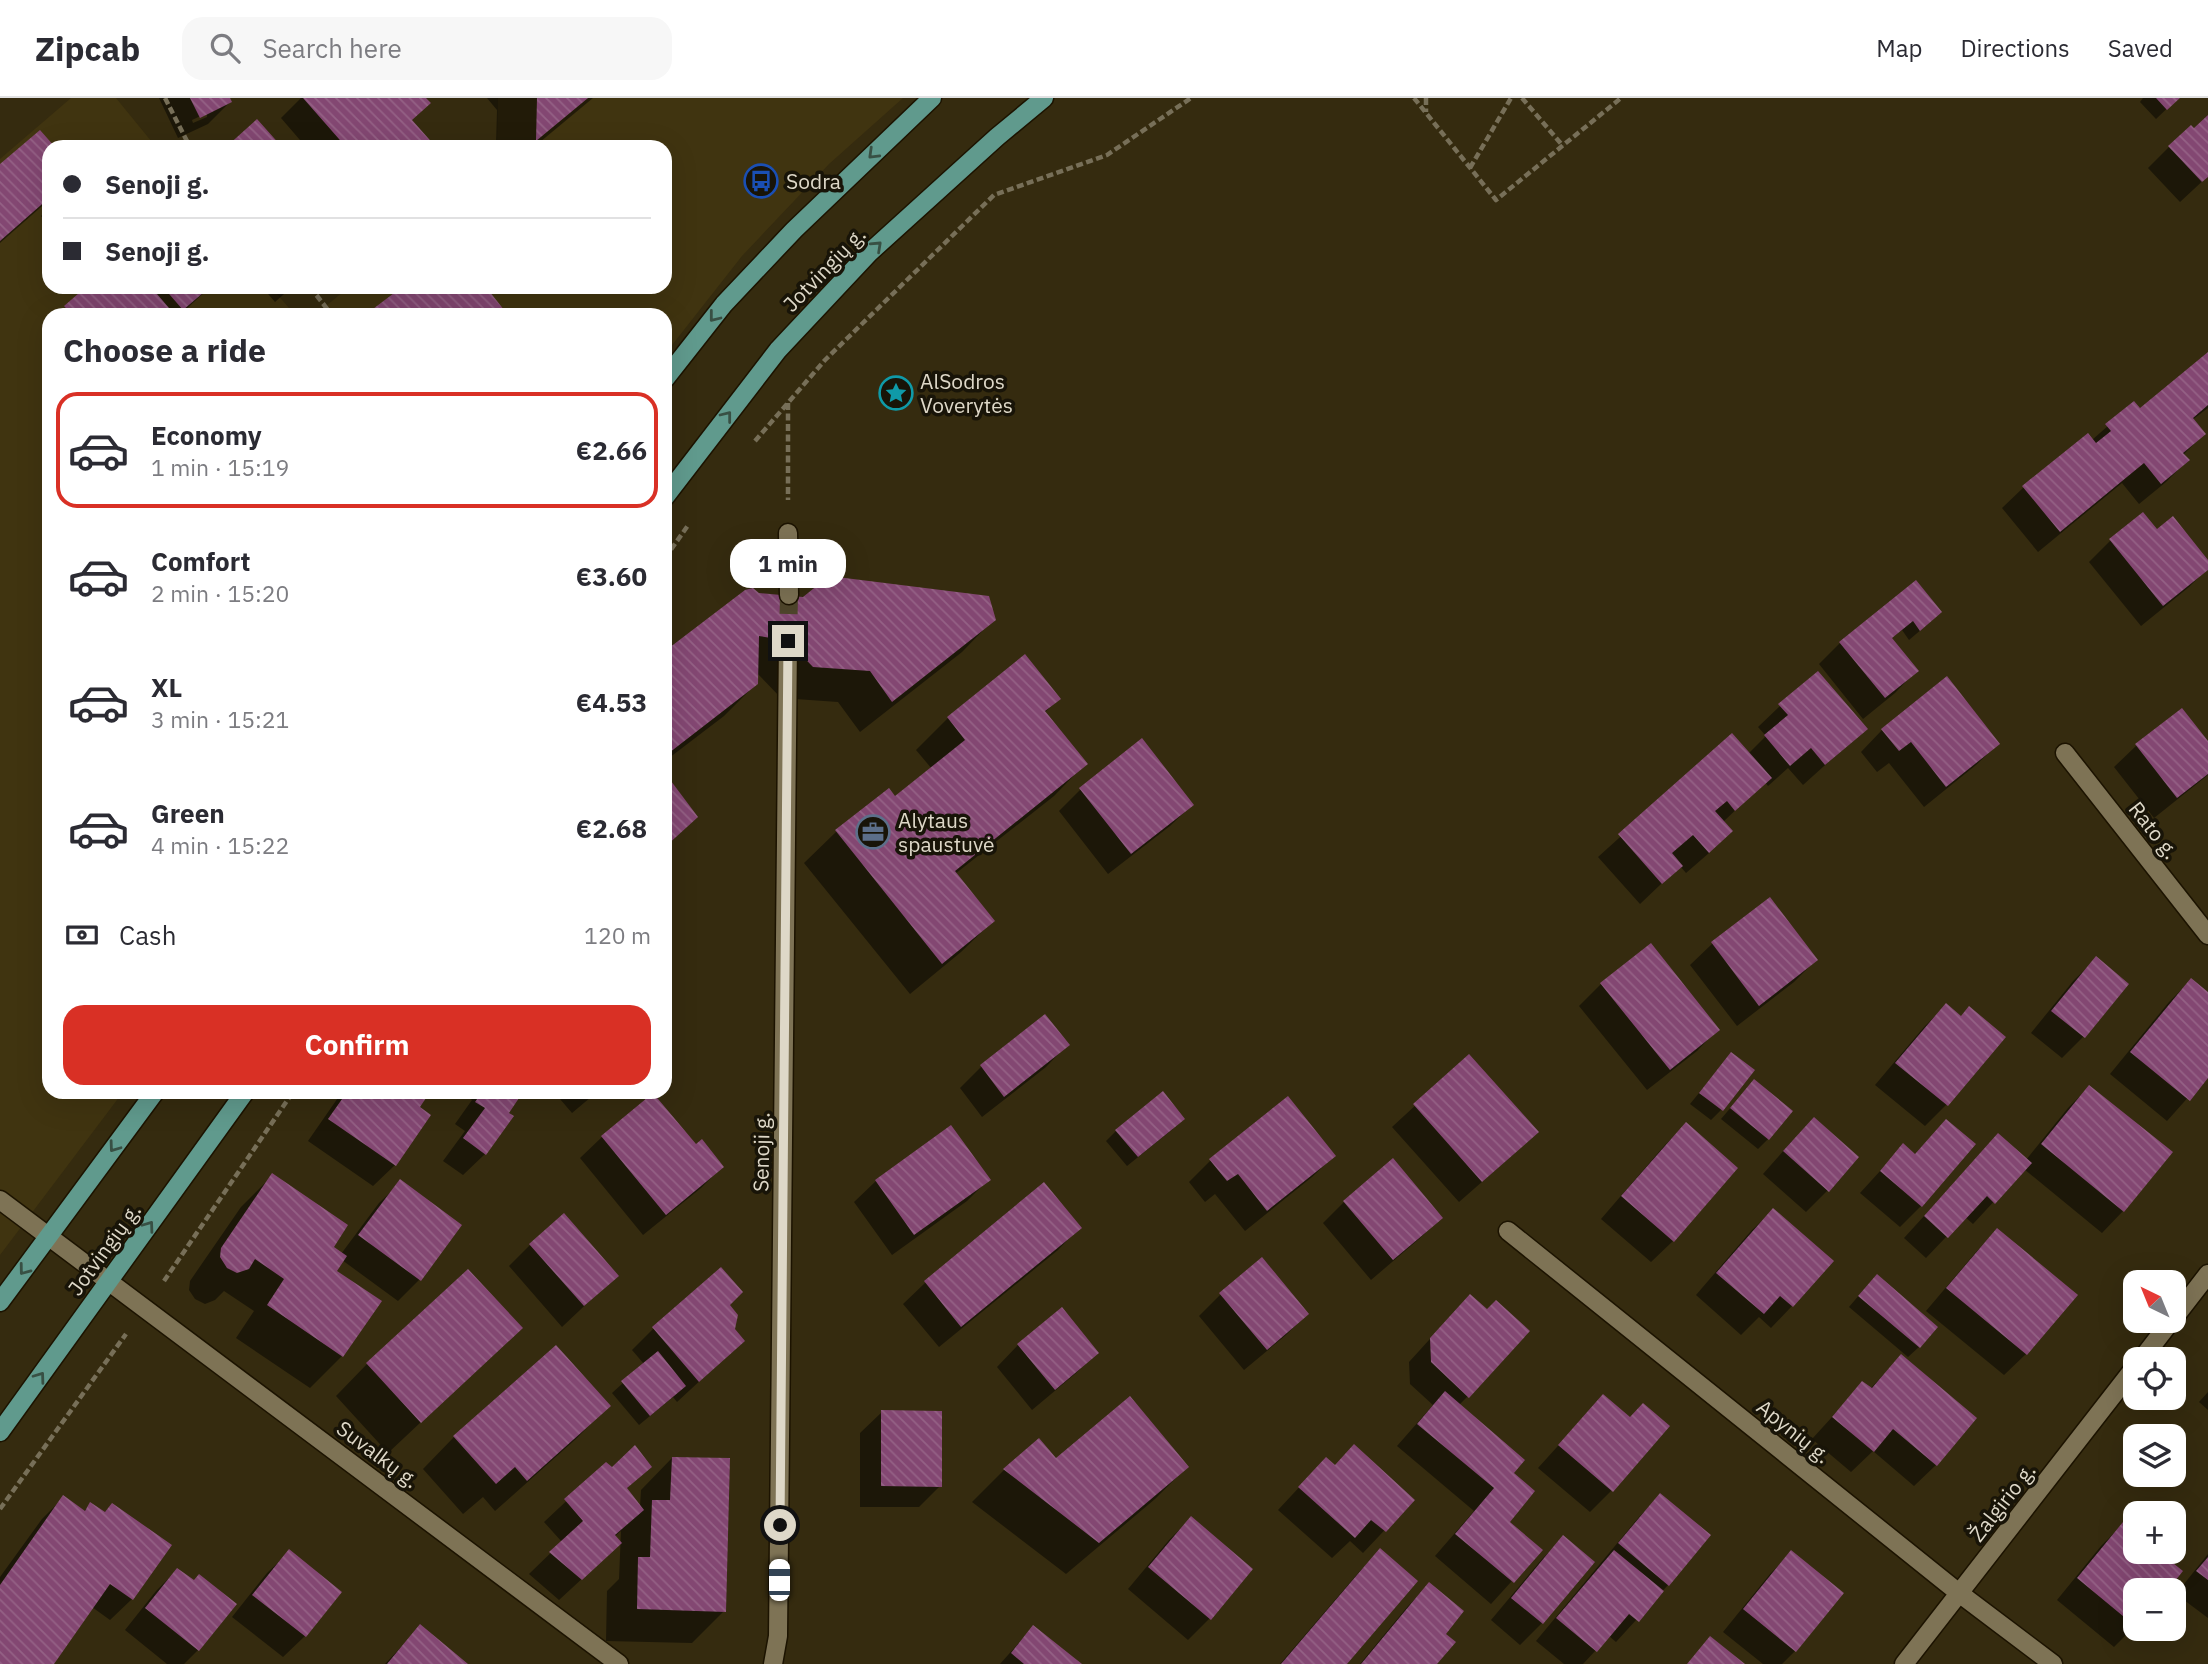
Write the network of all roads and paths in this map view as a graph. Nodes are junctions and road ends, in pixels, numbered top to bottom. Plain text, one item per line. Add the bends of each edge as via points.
1 (165, 98) edge
2 (932, 98) edge
3 (1044, 98) edge
4 (1191, 98) edge
5 (1414, 98) edge
6 (1426, 98) edge
7 (1511, 98) edge
8 (1522, 98) edge
9 (1621, 98) edge
10 (1426, 113) junction
11 (186, 140) edge
12 (1563, 146) junction
13 (1470, 168) junction
14 (316, 294) edge
15 (326, 308) edge
16 (672, 370) edge
17 (788, 402) junction
18 (747, 450) dead end
19 (672, 488) edge
20 (693, 518) dead end
21 (788, 534) joint
22 (672, 548) edge
23 (789, 595) tunnel mouth
24 (788, 641) tunnel mouth
25 (2065, 752) dead end
26 (2208, 935) edge
27 (150, 1099) edge
28 (240, 1099) edge
29 (0, 1200) edge
30 (1508, 1231) dead end
31 (48, 1238) junction
32 (2208, 1274) edge
33 (110, 1281) junction
34 (0, 1302) edge
35 (2186, 1302) edge
36 (2123, 1382) edge
37 (0, 1433) edge
38 (1959, 1593) junction
39 (619, 1664) edge
40 (773, 1664) edge
41 (1904, 1664) edge
42 (2053, 1664) edge

1 - 11 path
2 -> 16 main road via 794,230 724,304
19 -> 3 main road, Jotvingių g. via 778,350 869,253
4 - 17 path via 1107,155 994,195
5 - 10 path
6 - 10 path
7 - 13 path
8 - 12 path
9 - 12 path
10 - 13 path
12 - 13 path via 1496,200
14 - 15 path
17 - 18 path
17 - 21 path
20 - 22 path
21 - 23 street
24 - 40 street, Senoji g. via 778,1636
25 - 26 street, Rato g.
27 -> 31 main road
33 -> 28 main road, Jotvingių g.
29 - 31 street, Suvalkų g.
30 - 38 street, Apynių g.
31 - 33 street, Suvalkų g.
31 -> 34 main road
32 - 35 street
37 -> 33 main road, Jotvingių g.
33 - 39 street, Suvalkų g.
36 - 38 street, Žalgirio g.
38 - 41 street, Žalgirio g.
38 - 42 street, Apynių g.

